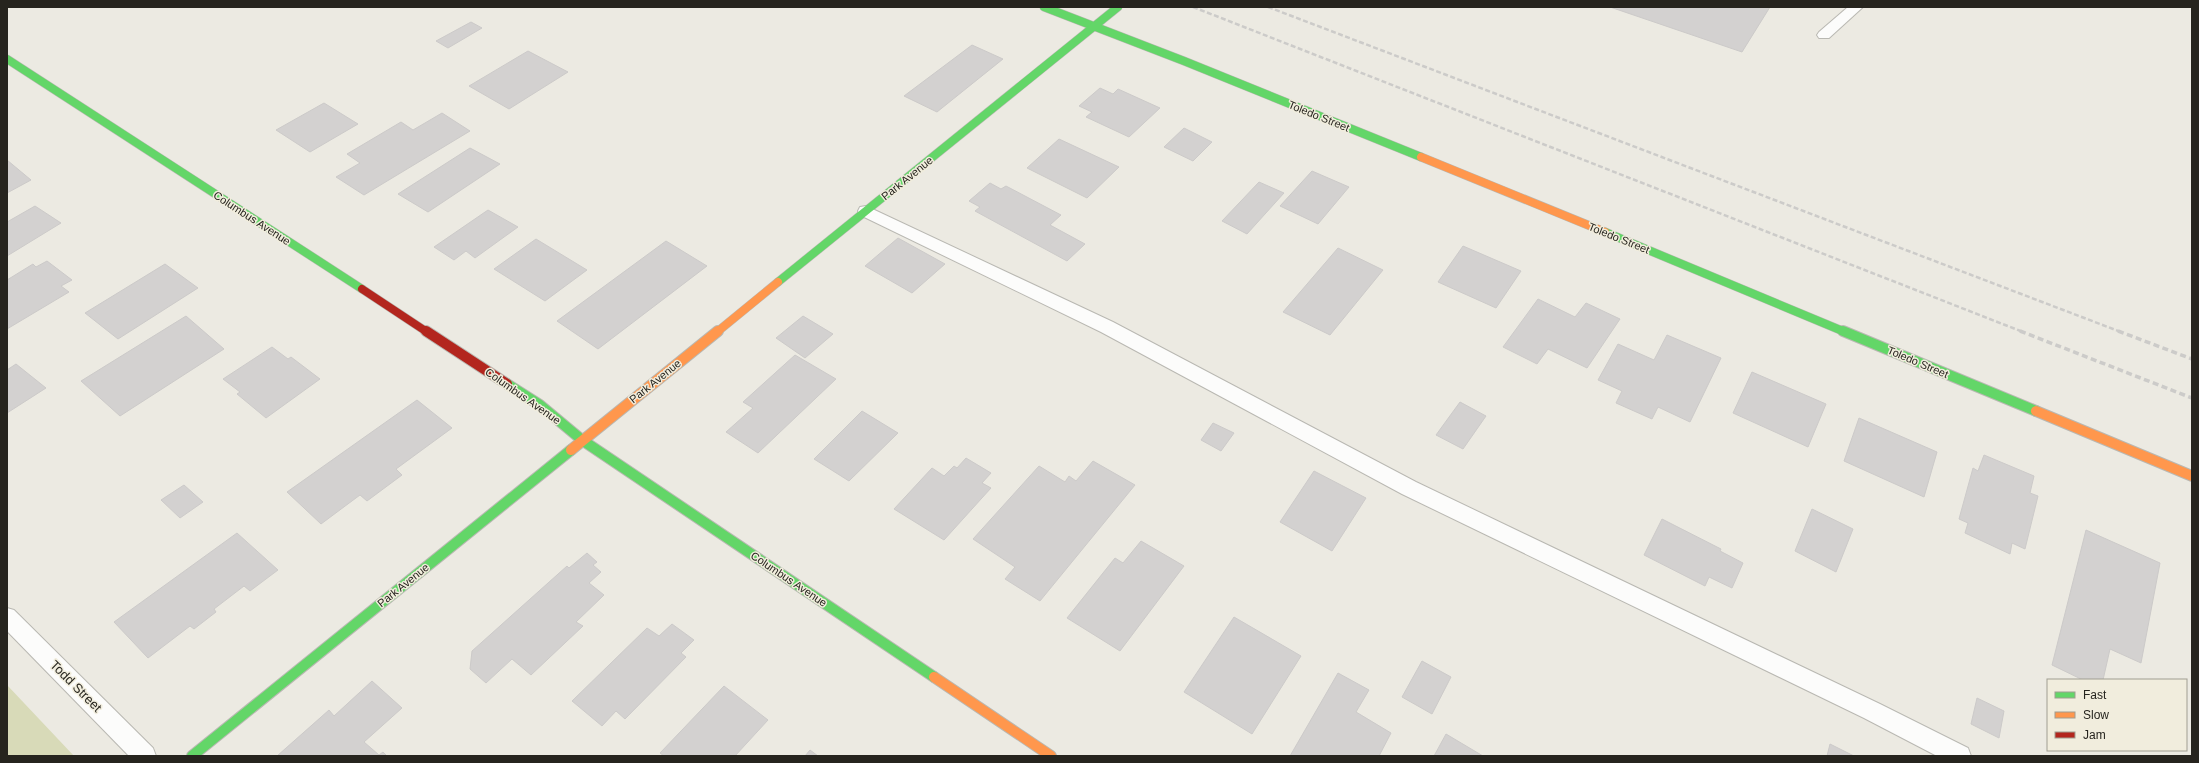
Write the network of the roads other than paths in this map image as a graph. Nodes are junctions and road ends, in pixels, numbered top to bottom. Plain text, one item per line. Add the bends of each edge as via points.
1 (1044, 7) edge
2 (1118, 7) edge
3 (1856, 7) edge
4 (1093, 27) junction
5 (1824, 35) dead end
6 (7, 59) edge
7 (866, 211) junction
8 (582, 440) junction
9 (2192, 476) edge
10 (7, 617) edge
11 (145, 756) edge
12 (192, 756) edge
13 (1051, 756) edge
14 (1960, 756) edge

1 - 4 street, Toledo Street
2 - 4 street, Park Avenue
3 - 5 lane
4 - 7 street, Park Avenue
4 - 9 street, Toledo Street via 1184,61 1626,240
6 - 8 street, Columbus Avenue via 540,405
7 - 8 street, Park Avenue
7 - 14 lane via 1107,327 1409,488
8 - 12 street, Park Avenue
8 - 13 street, Columbus Avenue
10 - 11 lane, Todd Street

